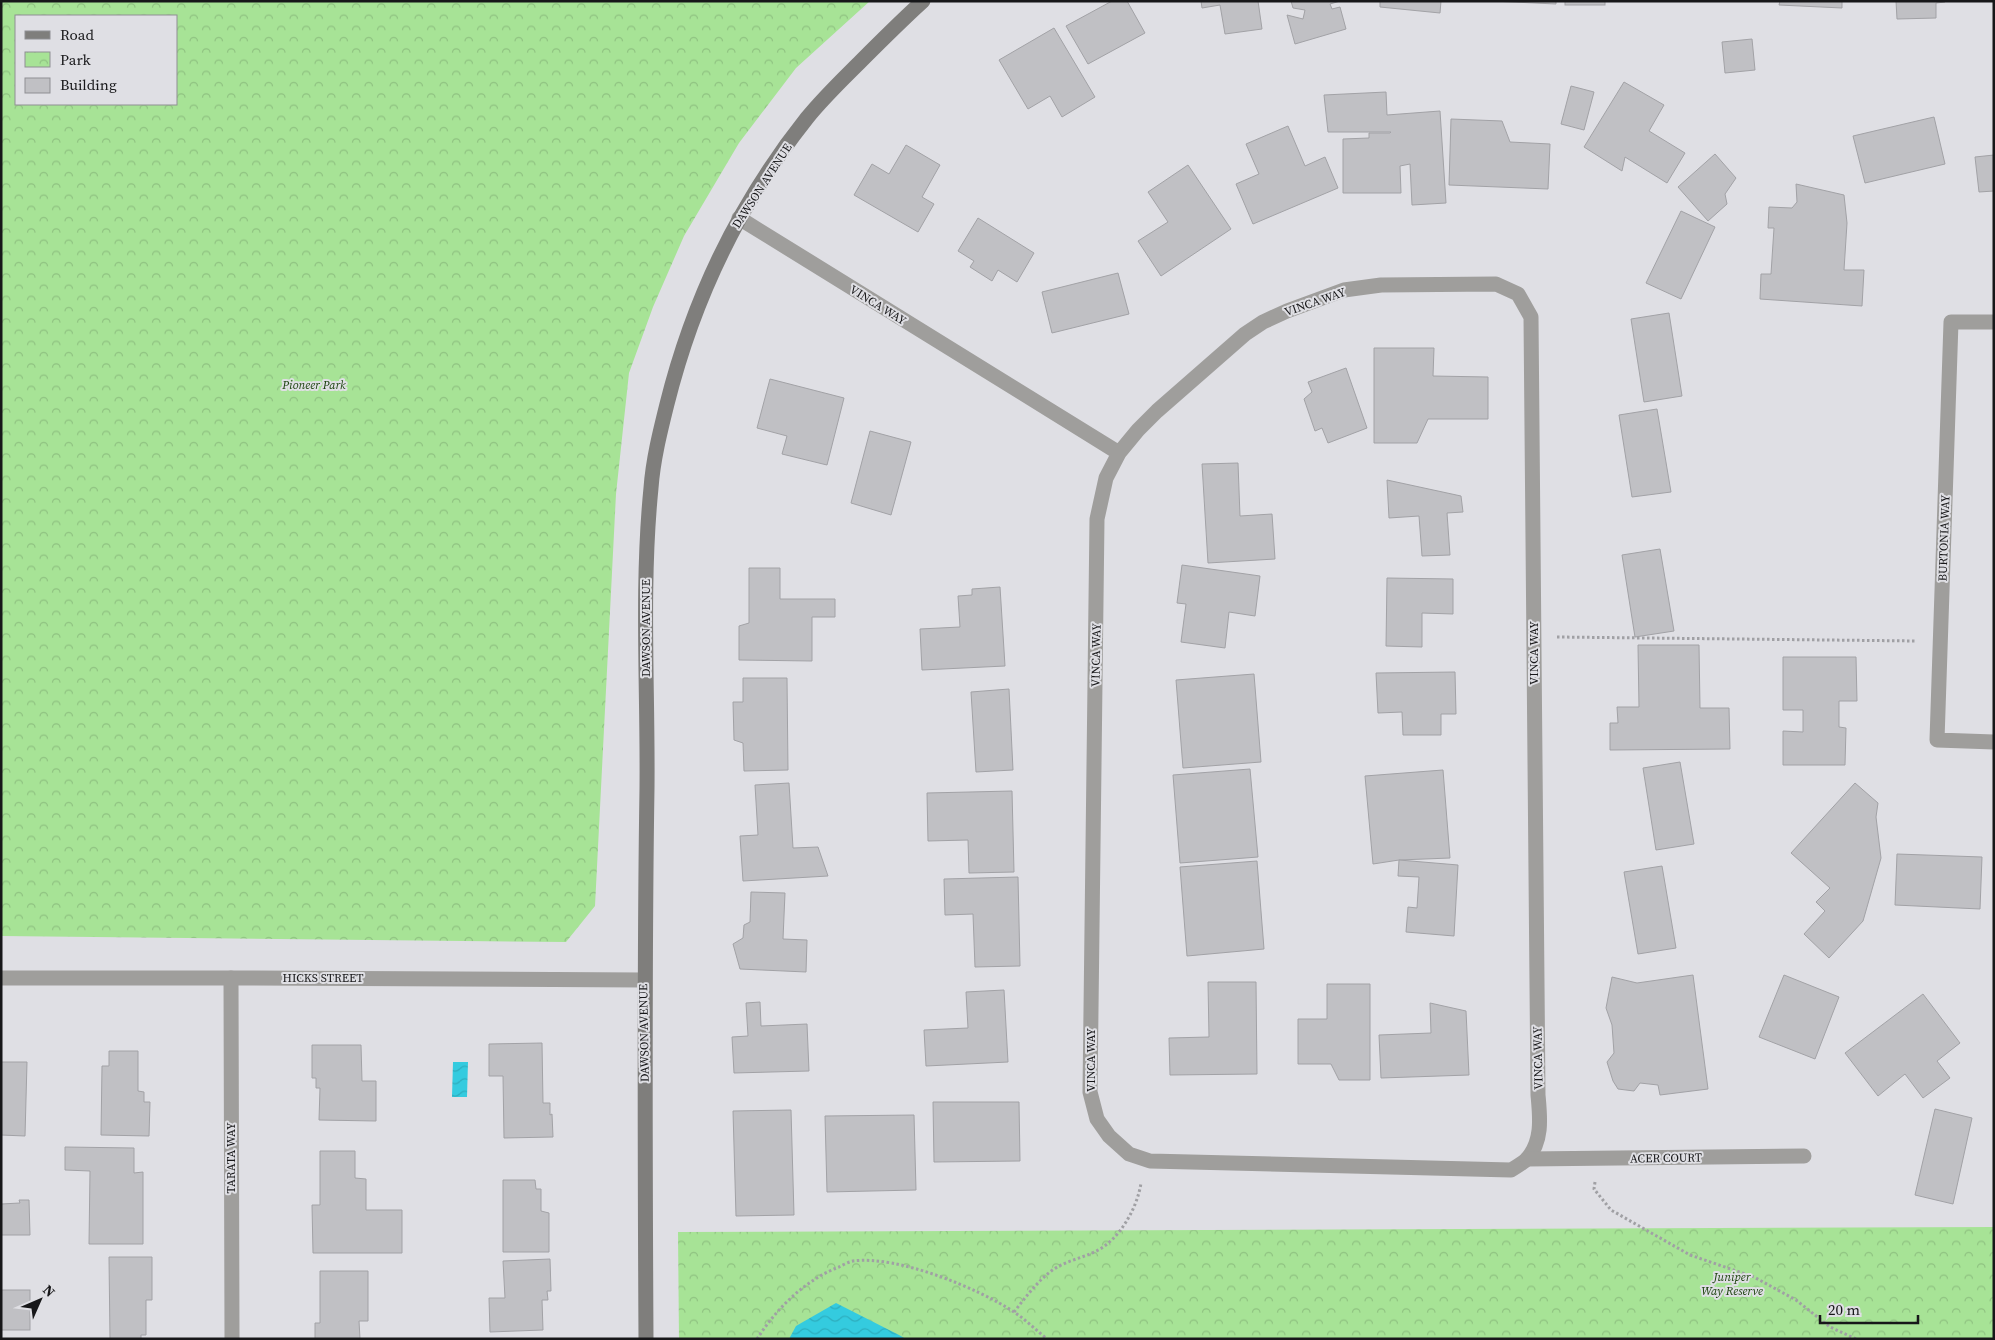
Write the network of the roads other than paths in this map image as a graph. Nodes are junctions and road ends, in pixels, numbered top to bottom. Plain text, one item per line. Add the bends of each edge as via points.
1 (923, 1) edge
2 (739, 218) junction
3 (1994, 322) edge
4 (1119, 453) junction
5 (1994, 742) edge
6 (1, 978) edge
7 (231, 978) junction
8 (644, 980) junction
9 (1804, 1156) dead end
10 (1527, 1159) junction
11 (232, 1339) edge
12 (646, 1339) edge

1 - 2 main road, DAWSON AVENUE via 808,117
2 - 4 street, VINCA WAY
2 - 8 main road, DAWSON AVENUE via 707,283 678,361 651,485 646,560
3 - 5 street, BURTONIA WAY via 1950,322 1937,740
4 - 10 street, VINCA WAY via 1106,478 1097,519 1090,1092 1097,1120 1129,1154 1150,1161 1511,1170
4 - 10 street, VINCA WAY via 1150,417 1221,353 1263,322 1287,311 1344,290 1381,285 1496,284 1518,294 1531,317 1540,1123 1537,1143
6 - 7 street, HICKS STREET
7 - 8 street, HICKS STREET
7 - 11 street, TARATA WAY
8 - 12 main road, DAWSON AVENUE
9 - 10 street, ACER COURT

